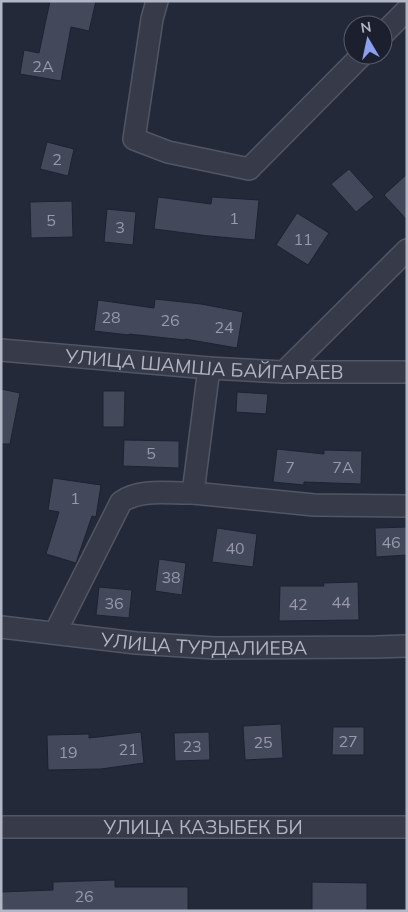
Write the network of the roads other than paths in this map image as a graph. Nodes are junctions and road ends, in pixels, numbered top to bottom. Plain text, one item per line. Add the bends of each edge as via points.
1 (156, 1) edge
2 (407, 10) edge
3 (393, 24) edge
4 (352, 65) edge
5 (407, 250) edge
6 (1, 350) edge
7 (209, 368) junction
8 (284, 372) junction
9 (407, 372) edge
10 (193, 494) junction
11 (407, 506) edge
12 (1, 627) edge
13 (55, 633) junction
14 (407, 646) edge
15 (1, 827) edge
16 (407, 828) edge

1 - 4 street via 134,139 168,152 249,169
2 - 3 street
5 - 8 street
6 - 7 street, УЛИЦА ШАМША БАЙГАРАЕВ
7 - 8 street, УЛИЦА ШАМША БАЙГАРАЕВ
7 - 10 street
8 - 9 street, УЛИЦА ШАМША БАЙГАРАЕВ
10 - 11 street via 314,504
10 - 13 street via 139,494 121,502
12 - 13 street, УЛИЦА ТУРДАЛИЕВА
13 - 14 street, УЛИЦА ТУРДАЛИЕВА via 214,648
15 - 16 street, УЛИЦА КАЗЫБЕК БИ

